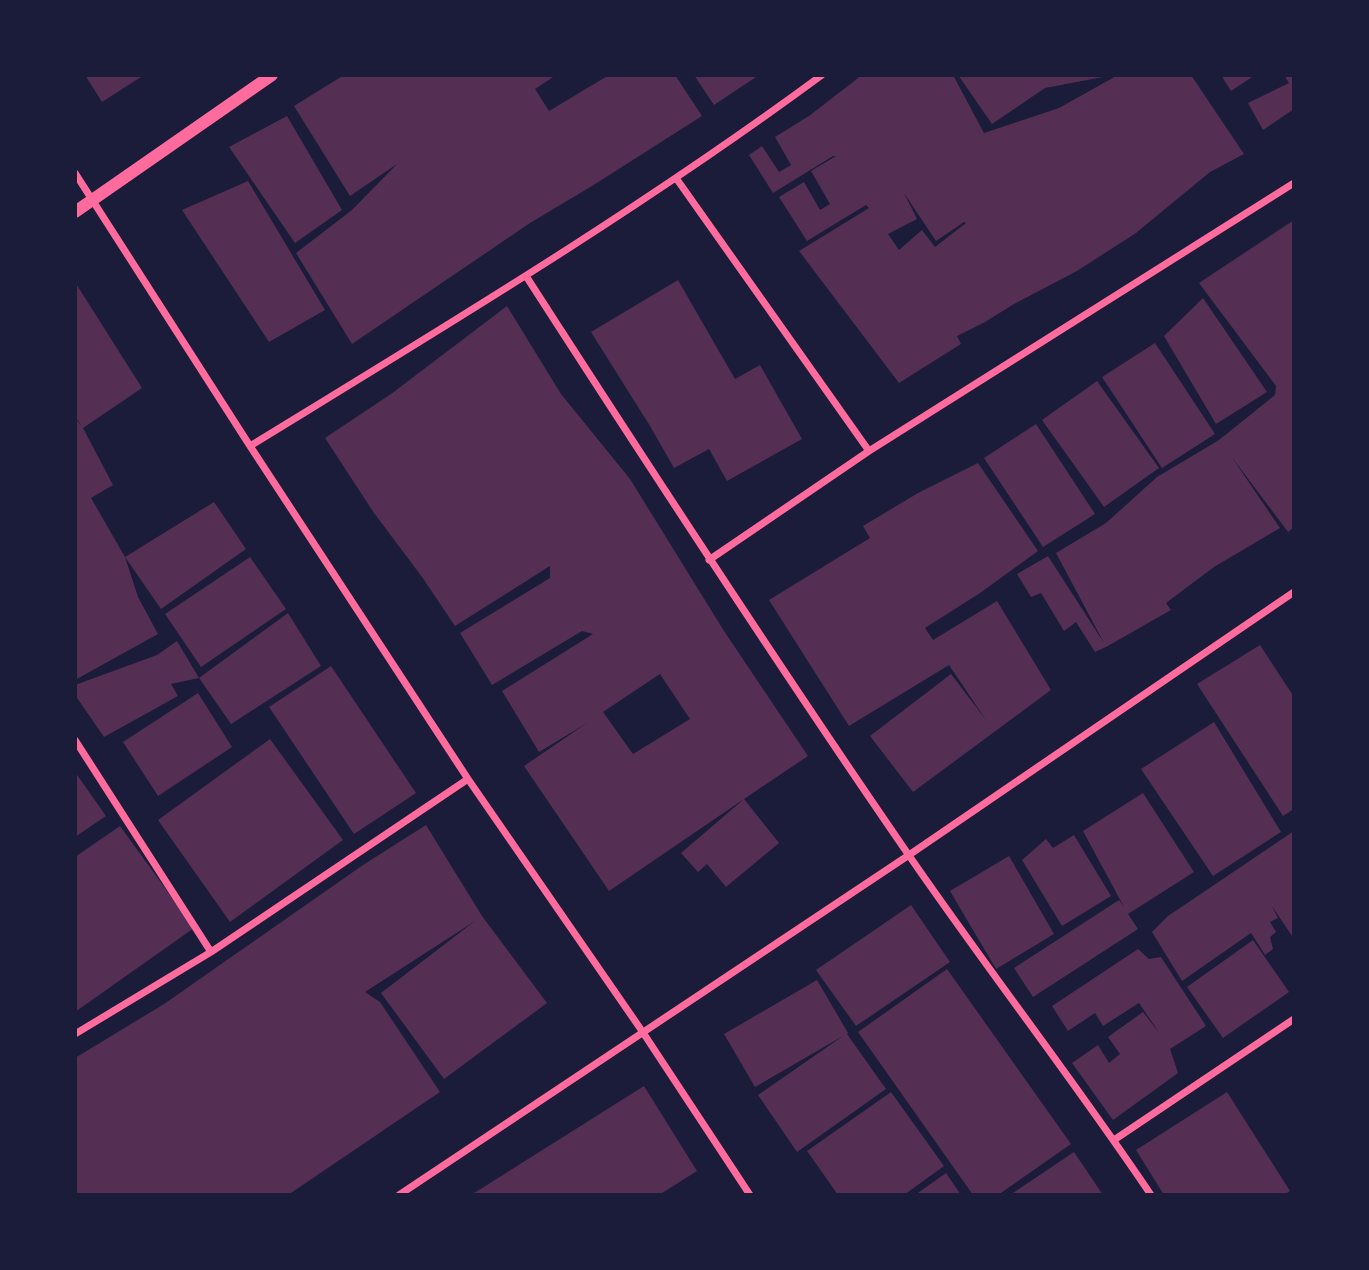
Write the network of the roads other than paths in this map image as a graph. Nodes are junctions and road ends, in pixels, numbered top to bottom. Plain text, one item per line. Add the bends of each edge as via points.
1 (272, 75) edge
2 (822, 75) edge
3 (811, 78) edge
4 (75, 173) edge
5 (676, 178) junction
6 (1294, 183) edge
7 (93, 200) junction
8 (75, 212) edge
9 (526, 276) junction
10 (250, 446) junction
11 (869, 451) junction
12 (709, 560) junction
13 (1294, 592) edge
14 (75, 740) edge
15 (468, 779) junction
16 (909, 855) junction
17 (211, 952) junction
18 (1294, 1019) edge
19 (642, 1031) junction
20 (75, 1034) edge
21 (1114, 1140) junction
22 (399, 1195) edge
23 (751, 1195) edge
24 (1151, 1195) edge

1 - 7 street
2 - 3 street
3 - 5 street
4 - 7 street
5 - 9 street
5 - 11 street
6 - 11 street
7 - 8 street
7 - 10 street
9 - 10 street
9 - 12 street
10 - 15 street
11 - 12 street
12 - 16 street
13 - 16 street
14 - 17 street
15 - 17 street
15 - 19 street
16 - 19 street
16 - 21 street
17 - 20 street
18 - 21 street
19 - 22 street
19 - 23 street
21 - 24 street

